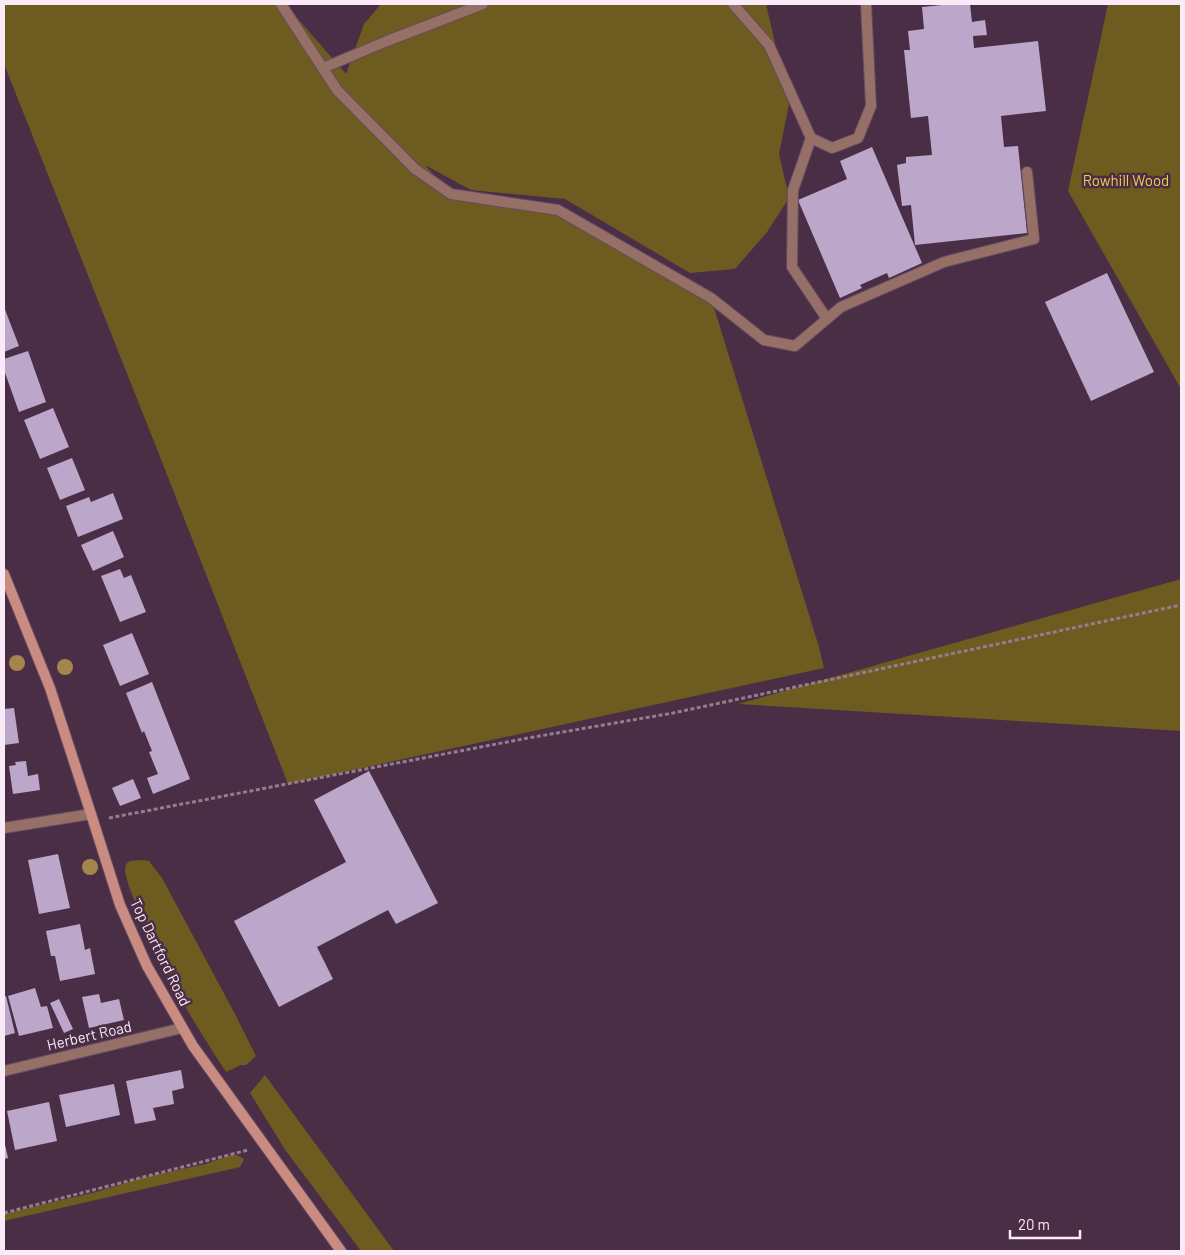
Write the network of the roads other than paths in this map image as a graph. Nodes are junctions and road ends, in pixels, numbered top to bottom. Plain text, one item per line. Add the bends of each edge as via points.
1 (281, 4) edge
2 (483, 4) edge
3 (734, 4) edge
4 (866, 4) edge
5 (323, 68) junction
6 (811, 138) junction
7 (1027, 172) dead end
8 (827, 318) junction
9 (4, 574) edge
10 (92, 817) junction
11 (4, 828) edge
12 (182, 1028) junction
13 (4, 1071) edge
14 (341, 1251) edge

1 - 5 street
2 - 5 street
3 - 6 street via 769,45
4 - 6 street via 871,106 858,138 832,148
5 - 8 street via 337,90 415,170 450,194 558,210 711,298 764,340 795,346
6 - 8 street via 794,190 792,267
7 - 8 street via 1034,239 944,262 841,307
9 - 10 main road, Top Dartford Road via 50,688
10 - 11 street
10 - 12 main road, Top Dartford Road via 120,905 147,966
12 - 13 street, Herbert Road
12 - 14 main road, Top Dartford Road

